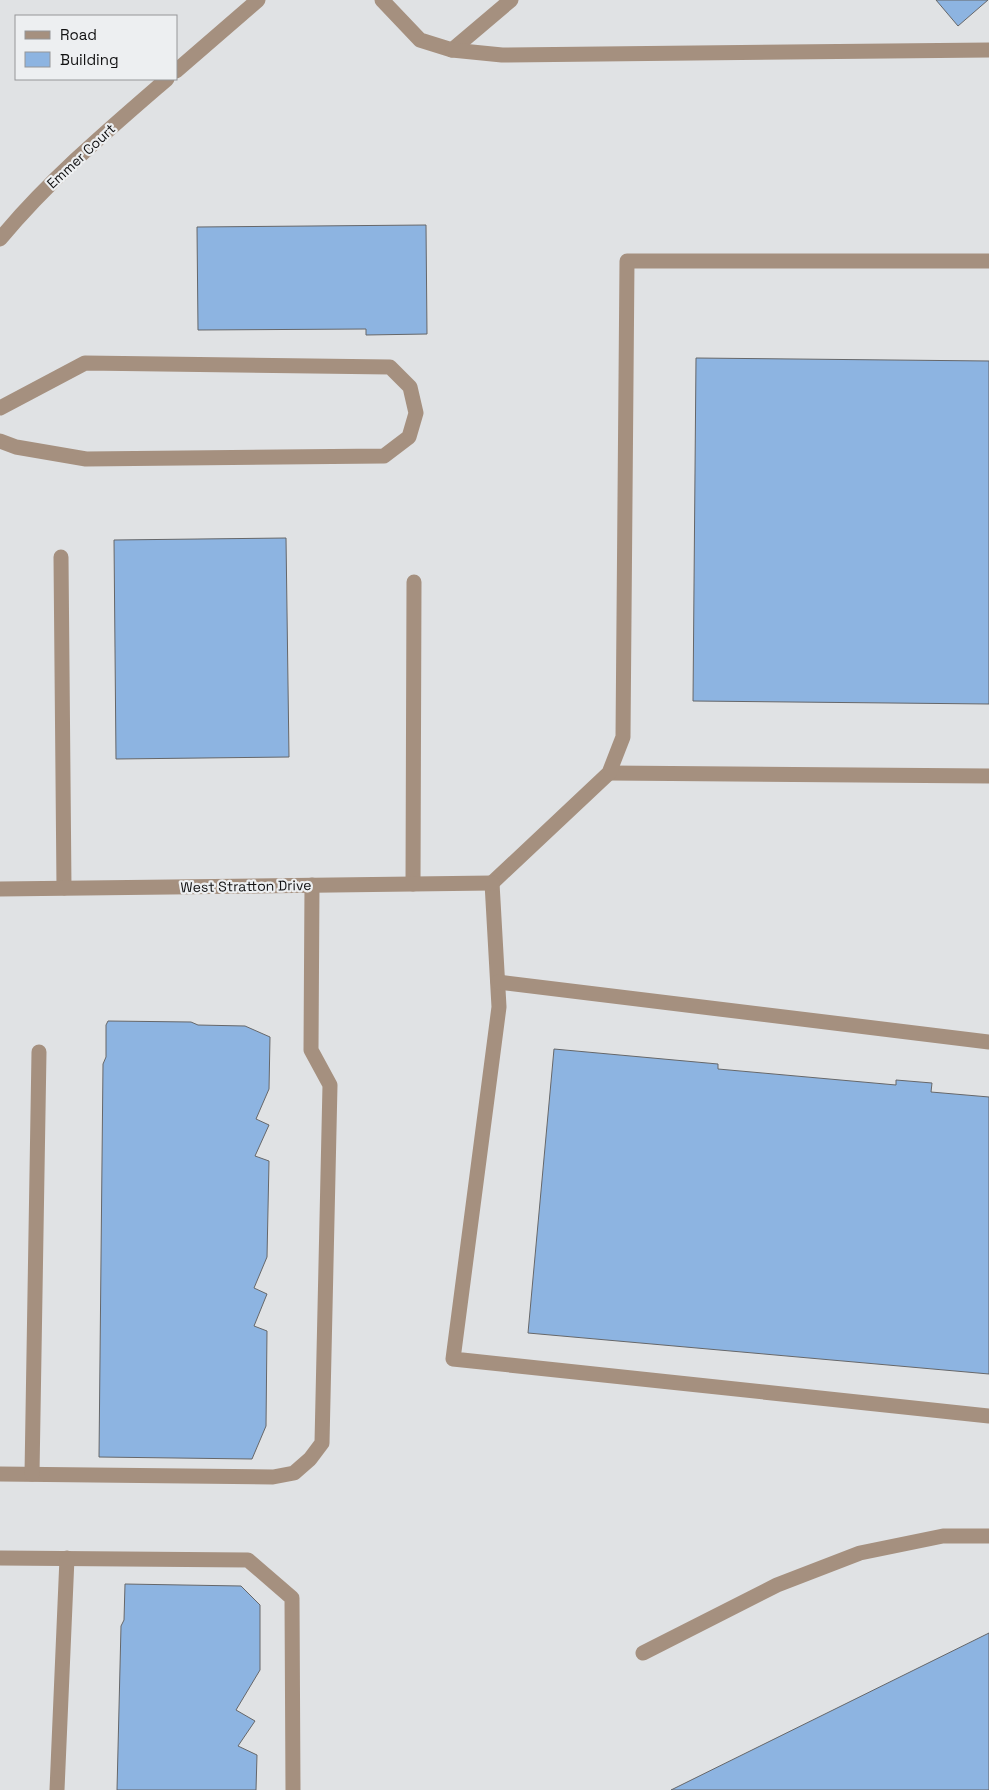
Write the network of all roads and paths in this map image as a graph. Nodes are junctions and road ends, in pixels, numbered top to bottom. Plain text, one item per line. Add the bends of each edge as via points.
1 (258, 0) edge
2 (382, 0) edge
3 (511, 0) edge
4 (452, 50) junction
5 (989, 50) edge
6 (178, 69) edge
7 (166, 80) edge
8 (0, 239) edge
9 (989, 261) edge
10 (0, 408) edge
11 (0, 441) edge
12 (61, 557) dead end
13 (414, 582) dead end
14 (609, 774) junction
15 (989, 776) edge
16 (492, 883) junction
17 (413, 884) junction
18 (312, 885) junction
19 (64, 888) junction
20 (0, 889) edge
21 (498, 982) junction
22 (989, 1042) edge
23 (39, 1052) dead end
24 (989, 1416) edge
25 (0, 1474) edge
26 (32, 1474) junction
27 (989, 1536) edge
28 (0, 1558) edge
29 (66, 1558) junction
30 (643, 1653) dead end
31 (57, 1790) edge
32 (293, 1790) edge

1 - 6 street
2 - 4 street via 420,40
3 - 4 street
4 - 5 street via 502,55
7 - 8 street, Emmer Court via 76,158
9 - 14 street via 627,261 623,737
10 - 11 street via 86,364 390,366 410,387 416,413 409,437 384,456 86,459
12 - 19 street
13 - 17 street
14 - 15 street
14 - 16 street
16 - 17 street, West Stratton Drive
16 - 21 street
17 - 18 street, West Stratton Drive
18 - 19 street, West Stratton Drive
18 - 26 street via 311,1050 330,1085 322,1443 294,1472 273,1477
19 - 20 street, West Stratton Drive
21 - 22 street
21 - 24 street via 499,1007 453,1359
23 - 26 street
25 - 26 street
27 - 30 street via 943,1536 860,1553 777,1585
28 - 29 street
29 - 31 street
29 - 32 street via 248,1560 292,1598

